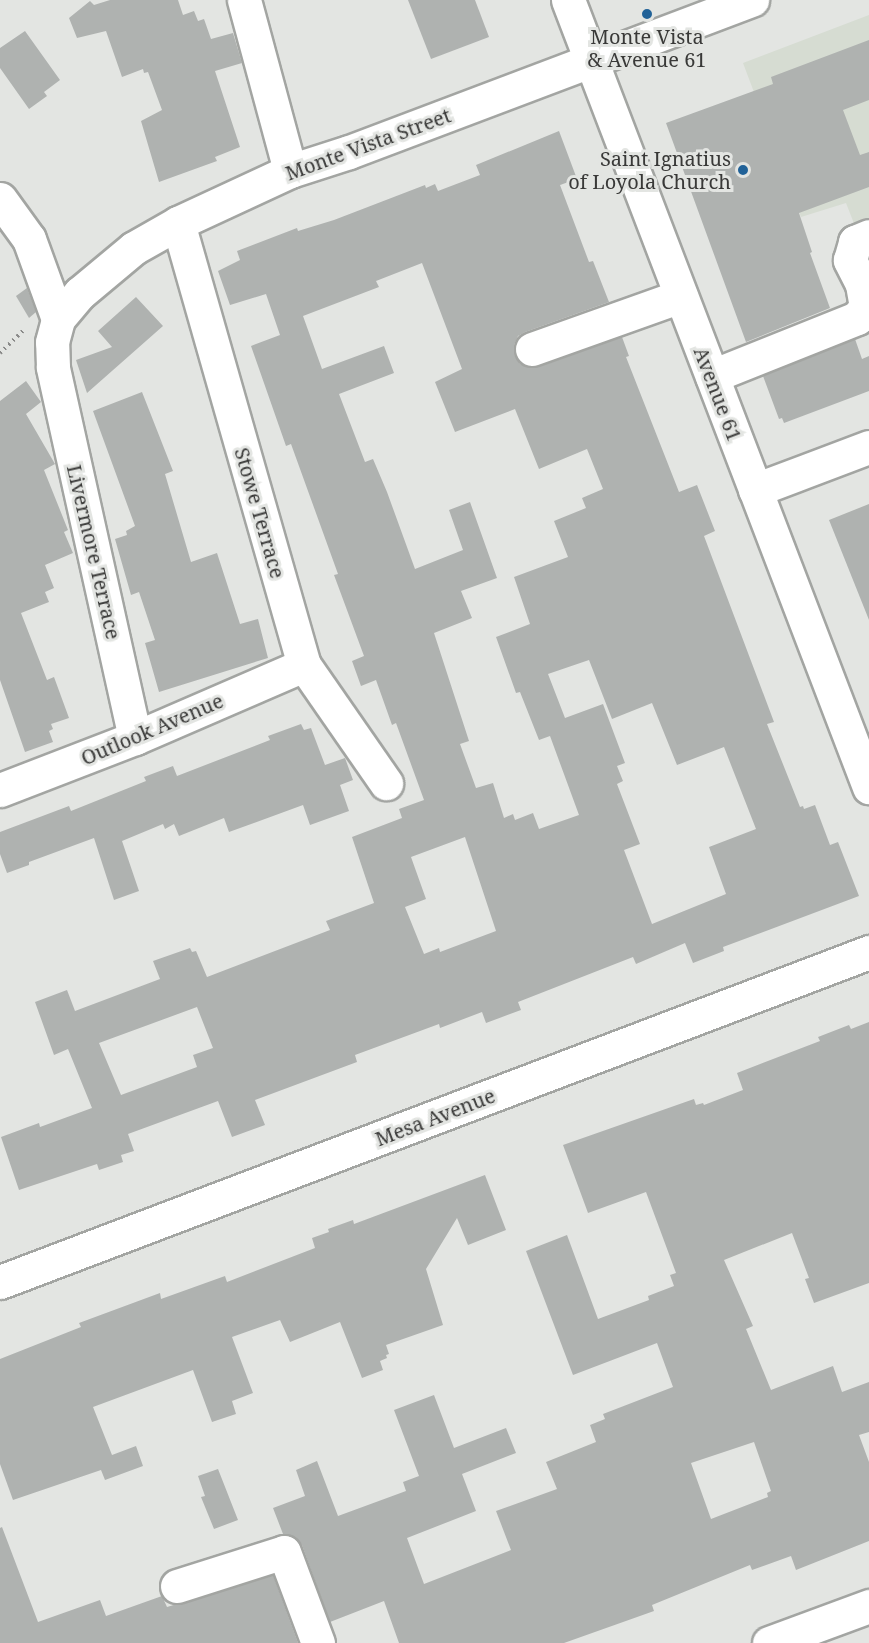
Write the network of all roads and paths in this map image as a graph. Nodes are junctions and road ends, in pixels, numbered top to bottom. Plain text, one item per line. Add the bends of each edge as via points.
1 (244, 0) edge
2 (568, 0) edge
3 (752, 0) edge
4 (591, 60) junction
5 (290, 171) junction
6 (0, 199) edge
7 (178, 223) junction
8 (869, 236) edge
9 (681, 296) junction
10 (57, 319) junction
11 (23, 330) dead end
12 (532, 349) dead end
13 (0, 353) edge
14 (712, 376) junction
15 (869, 447) edge
16 (756, 490) junction
17 (304, 665) junction
18 (135, 738) junction
19 (386, 783) dead end
20 (869, 787) edge
21 (0, 790) edge
22 (869, 952) edge
23 (0, 1282) edge
24 (177, 1586) dead end
25 (869, 1606) edge
26 (318, 1643) edge
27 (769, 1643) edge

1 - 5 street
2 - 4 street, Avenue 61
3 - 4 street, Monte Vista Street
4 - 5 street, Monte Vista Street
4 - 9 street, Avenue 61
5 - 7 street, Monte Vista Street
6 - 10 street via 29,239
7 - 10 street, Monte Vista Street via 135,248 80,292
7 - 17 street, Stowe Terrace
8 - 14 street via 855,242 850,260 862,284 866,307 857,318
9 - 12 street
9 - 14 street, Avenue 61
10 - 18 street, Livermore Terrace via 52,367
11 - 13 path
14 - 16 street, Avenue 61
15 - 16 street
16 - 20 street, Avenue 61
17 - 18 street, Outlook Avenue
17 - 19 street, Stowe Terrace
18 - 21 street, Outlook Avenue
22 - 23 street, Mesa Avenue
24 - 26 street via 284,1552
25 - 27 street

